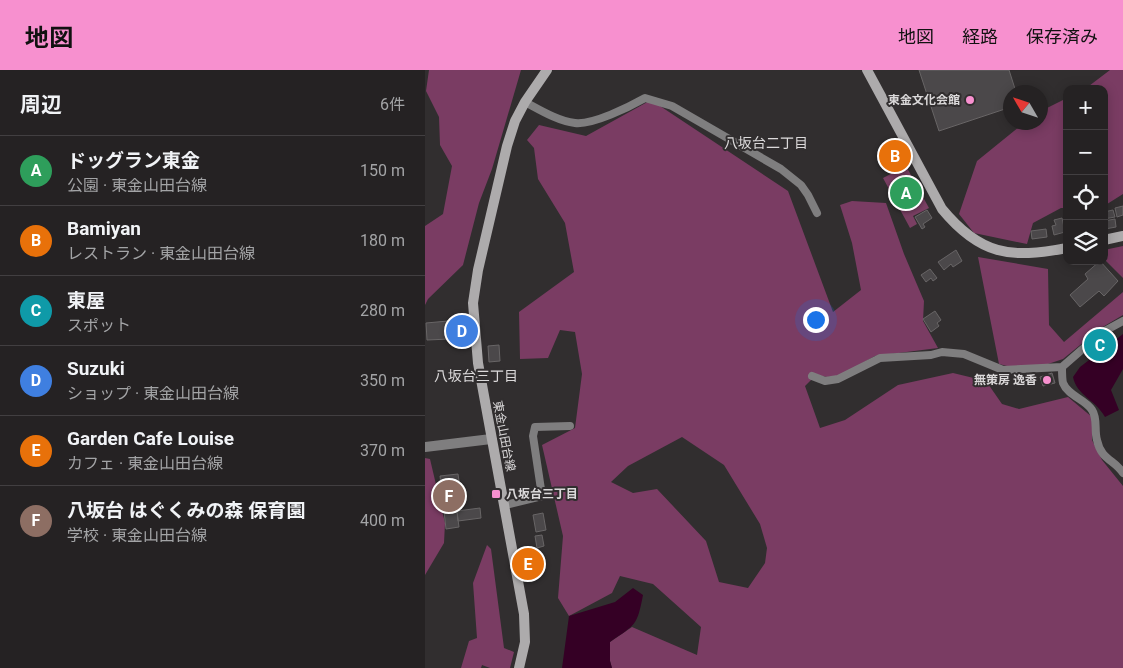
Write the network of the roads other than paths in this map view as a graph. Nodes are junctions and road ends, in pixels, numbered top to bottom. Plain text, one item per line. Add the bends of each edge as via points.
1 (547, 70) edge
2 (867, 70) edge
3 (525, 102) junction
4 (817, 213) dead end
5 (1123, 236) edge
6 (1108, 239) edge
7 (1063, 249) edge
8 (1123, 321) edge
9 (1062, 368) junction
10 (812, 376) dead end
11 (569, 426) dead end
12 (491, 439) junction
13 (425, 448) edge
14 (1123, 473) edge
15 (505, 505) junction
16 (519, 668) edge

1 - 3 main road, 東金山田台線
2 - 7 main road via 942,209 955,224 993,250 1018,254
3 - 4 street via 559,119 575,123 623,111 645,98 671,106 781,169 801,185
3 - 12 main road, 東金山田台線 via 507,146 473,303 477,363
5 - 6 main road
8 - 9 street via 1101,333
9 - 10 street via 1003,370 964,354 942,352 879,358 838,379 825,381
9 - 14 street via 1063,383 1069,392 1090,407 1095,416 1097,440 1104,457
11 - 15 street via 535,428 533,436 542,496
12 - 13 street
12 - 15 main road, 東金山田台線
15 - 16 main road, 東金山田台線 via 524,614 525,642

